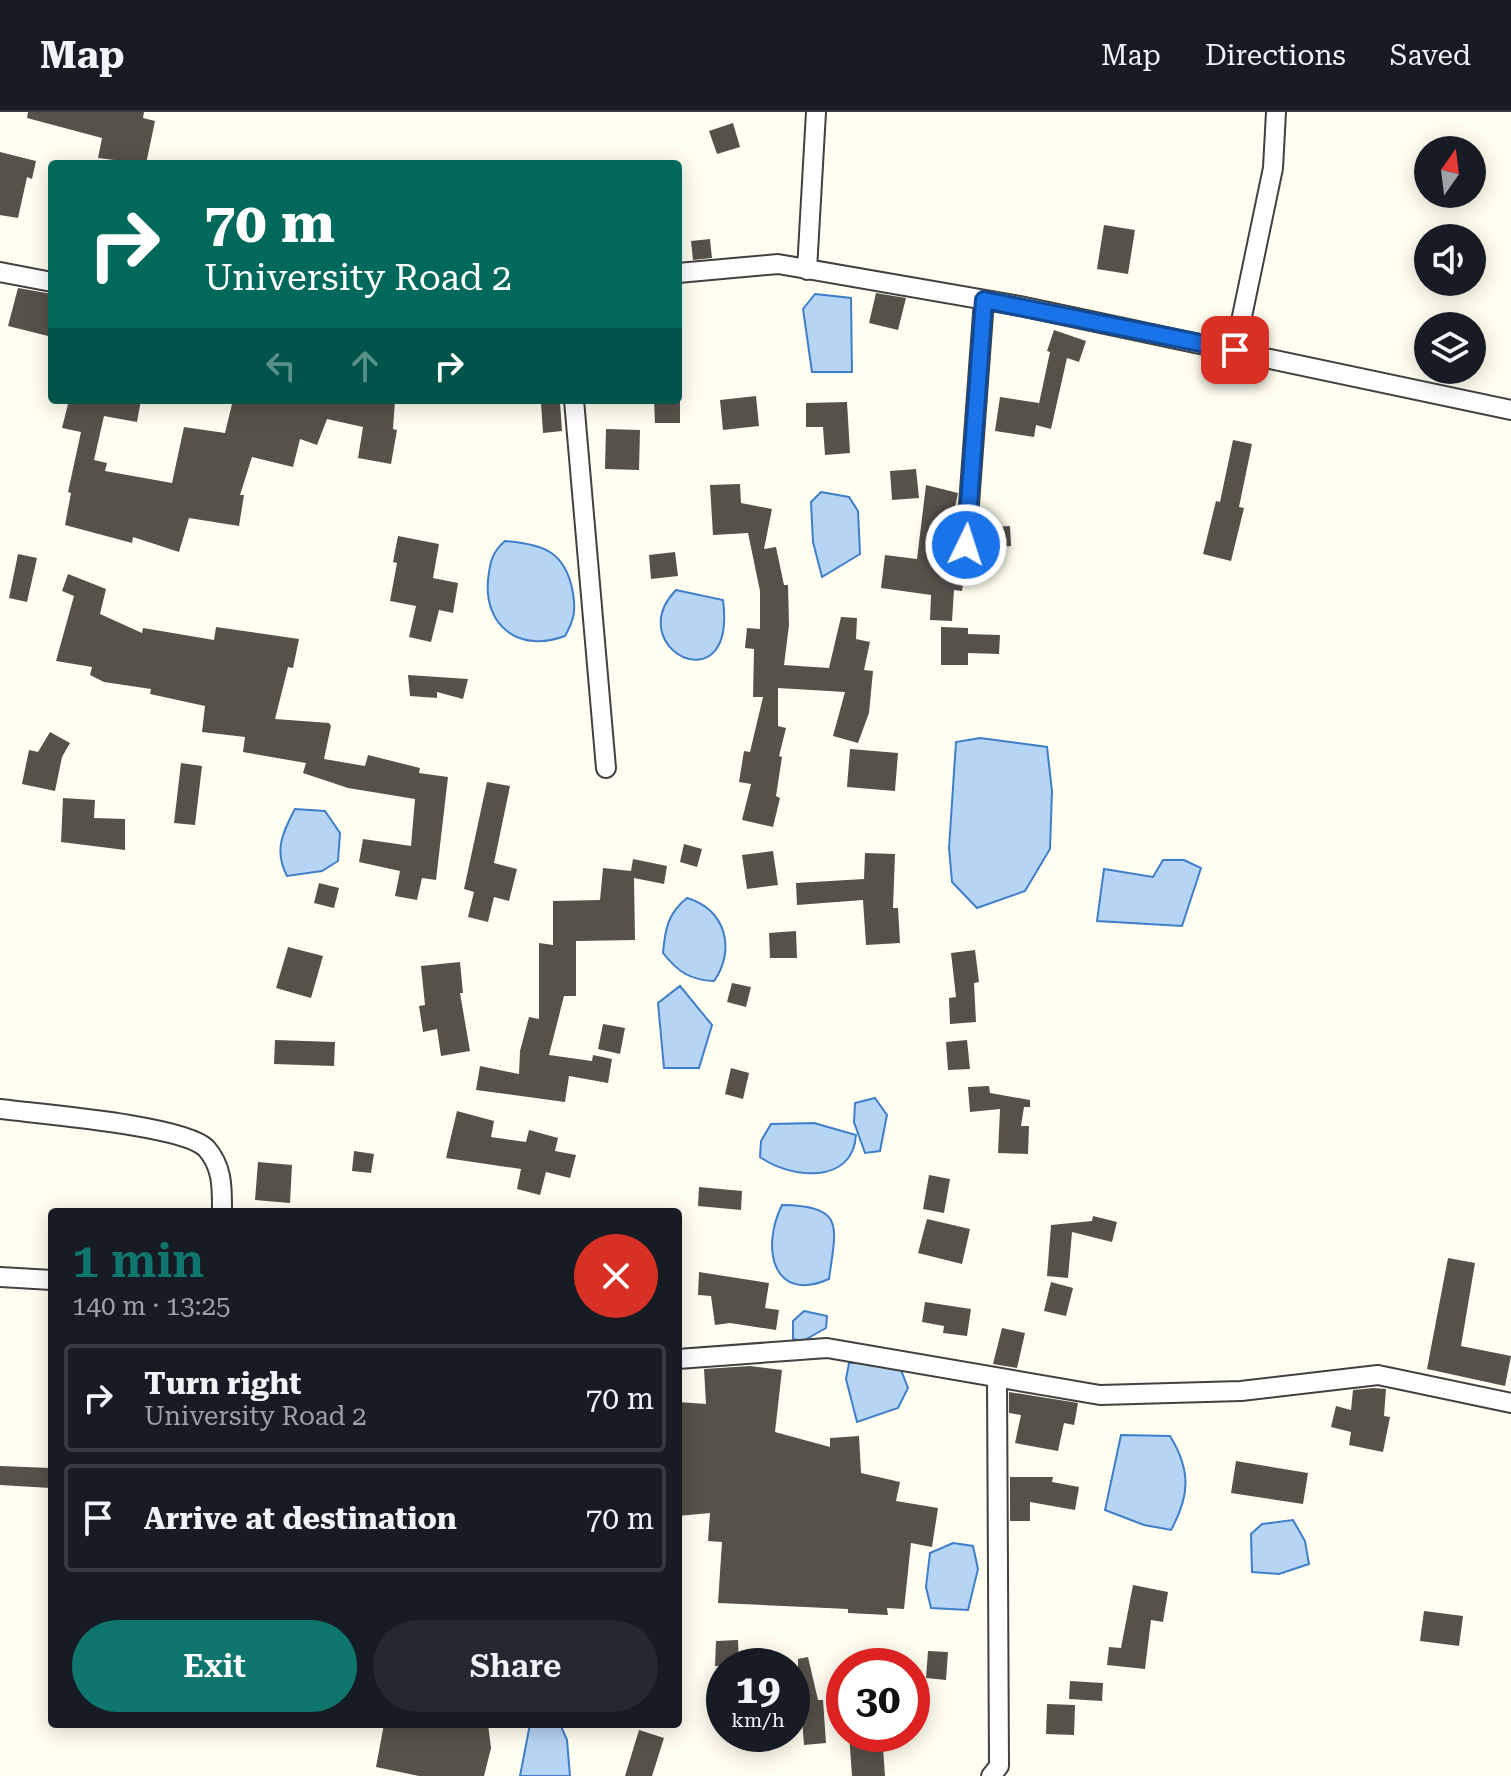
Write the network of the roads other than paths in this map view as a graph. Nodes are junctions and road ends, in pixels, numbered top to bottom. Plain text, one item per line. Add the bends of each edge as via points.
1 (816, 112) edge
2 (1276, 112) edge
3 (807, 270) junction
4 (0, 272) edge
5 (682, 273) edge
6 (48, 281) edge
7 (984, 300) junction
8 (1235, 350) junction
9 (574, 404) edge
10 (1511, 410) edge
11 (966, 545) dead end
12 (606, 768) dead end
13 (0, 1109) edge
14 (222, 1208) edge
15 (0, 1277) edge
16 (48, 1280) edge
17 (682, 1359) edge
18 (997, 1379) junction
19 (1511, 1403) edge
20 (991, 1776) edge

1 - 3 street
2 - 8 street via 1273,168
3 - 5 street via 778,264
3 - 7 street
4 - 6 street
7 - 8 street
7 - 11 street
8 - 10 street
9 - 12 street
13 - 14 street via 190,1139 205,1147 221,1173
15 - 16 street
17 - 18 street via 827,1348
18 - 19 street via 1100,1395 1241,1391 1378,1375
18 - 20 street via 999,1766

